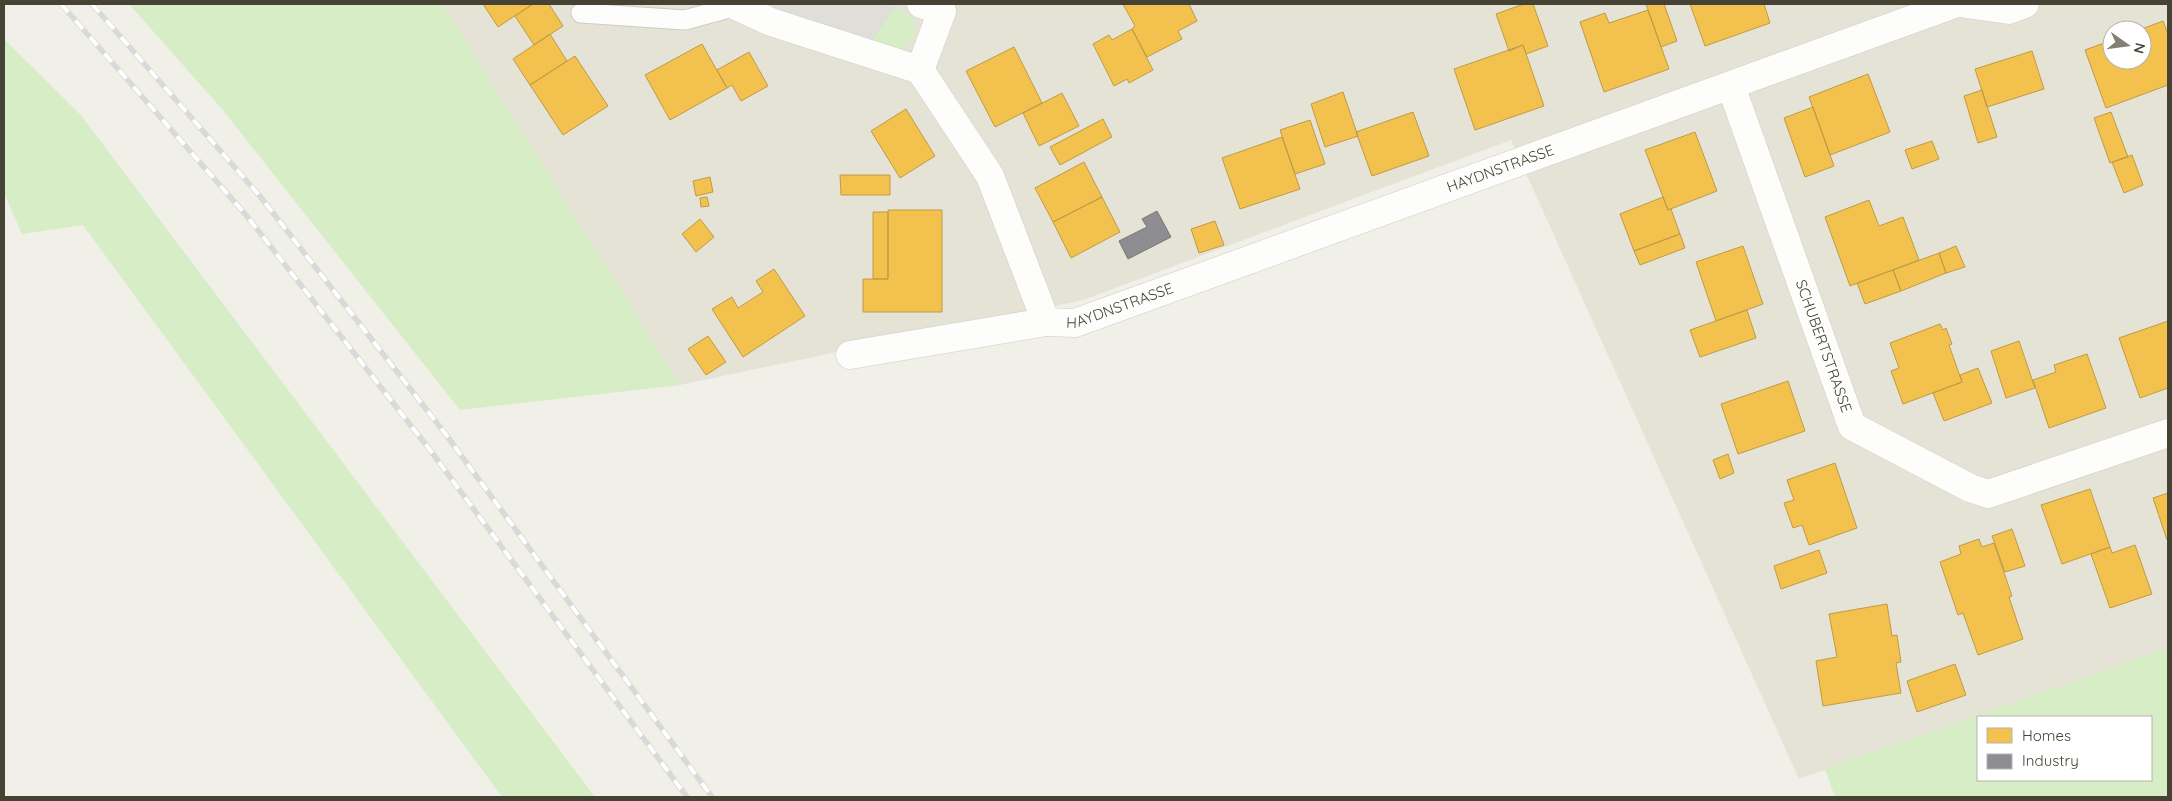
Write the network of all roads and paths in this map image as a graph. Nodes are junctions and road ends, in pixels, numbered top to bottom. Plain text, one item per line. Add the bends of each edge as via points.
1 (1954, 4) edge
2 (1966, 4) edge
3 (2025, 4) edge
4 (737, 5) edge
5 (940, 6) edge
6 (581, 13) dead end
7 (920, 70) junction
8 (1731, 86) junction
9 (1046, 322) junction
10 (850, 356) dead end
11 (2168, 433) edge

1 - 8 street, HAYDNSTRASSE
2 - 3 street via 2009,10
4 - 6 lane via 685,20
4 - 7 street via 771,22
5 - 7 street
7 - 9 street, HAYDNSTRASSE via 990,176
8 - 9 street, HAYDNSTRASSE via 1075,323
8 - 11 street, SCHUBERTSTRASSE via 1852,426 1970,488 1988,494
9 - 10 street, HAYDNSTRASSE

